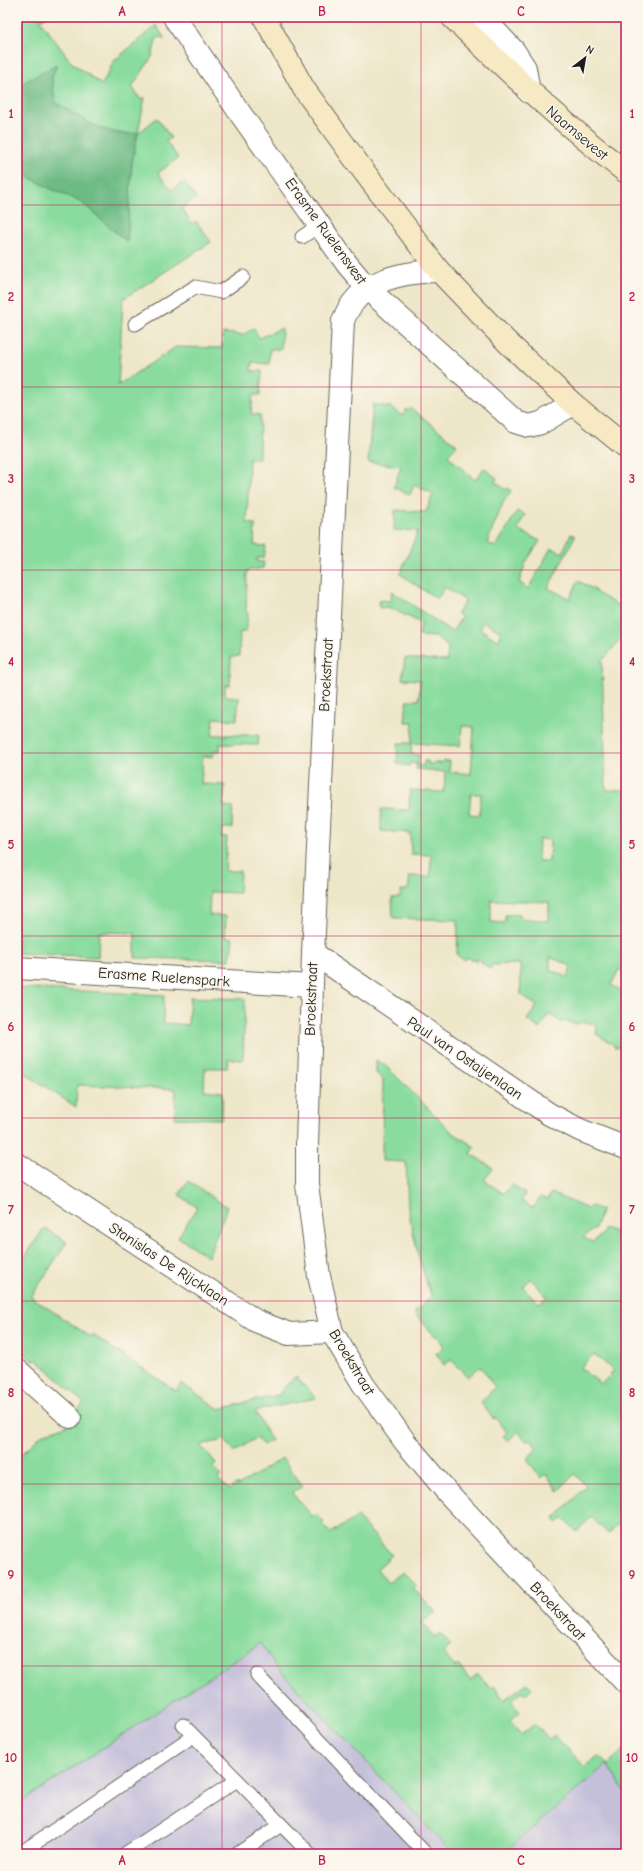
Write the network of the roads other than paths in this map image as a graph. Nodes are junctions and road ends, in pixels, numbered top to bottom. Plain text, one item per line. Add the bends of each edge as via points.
1 (174, 17) edge
2 (264, 17) edge
3 (452, 17) edge
4 (482, 17) edge
5 (529, 92) junction
6 (626, 172) edge
7 (439, 271) junction
8 (243, 277) dead end
9 (368, 288) junction
10 (135, 324) dead end
11 (573, 404) junction
12 (626, 447) edge
13 (312, 953) junction
14 (17, 968) edge
15 (312, 986) junction
16 (626, 1148) edge
17 (17, 1164) edge
18 (332, 1332) junction
19 (17, 1370) edge
20 (70, 1417) dead end
21 (257, 1675) dead end
22 (626, 1683) edge
23 (183, 1725) dead end
24 (193, 1736) junction
25 (237, 1780) junction
26 (281, 1825) junction
27 (36, 1854) edge
28 (125, 1854) edge
29 (237, 1854) edge
30 (310, 1854) edge
31 (426, 1854) edge

1 - 9 street, Erasme Ruelensvest via 242,116 311,231 347,264
2 - 7 main road via 304,89
3 - 5 main road, Naamsevest
4 - 5 street via 514,51 525,68
5 - 6 main road, Naamsevest via 579,136
7 - 9 street, Broekstraat via 417,271 392,276
7 - 11 main road via 507,342
8 - 10 lane via 221,292 195,287
9 - 11 street, Erasme Ruelensvest via 516,422 529,426 541,423
9 - 13 street, Broekstraat via 348,308 344,321
11 - 12 main road
13 - 15 street, Broekstraat
13 - 16 street, Paul van Ostaijenlaan via 549,1114 580,1130
14 - 15 street, Erasme Ruelenspark
15 - 18 street, Broekstraat via 306,1144 308,1184 319,1276
17 - 18 street, Stanislas De Rijcklaan via 256,1321 289,1334
18 - 22 street, Broekstraat via 363,1384 406,1443 448,1493
19 - 20 street
21 - 31 lane
23 - 24 lane
24 - 25 lane
24 - 27 lane via 25,1850
25 - 26 lane
25 - 28 lane
26 - 29 lane
26 - 30 lane

